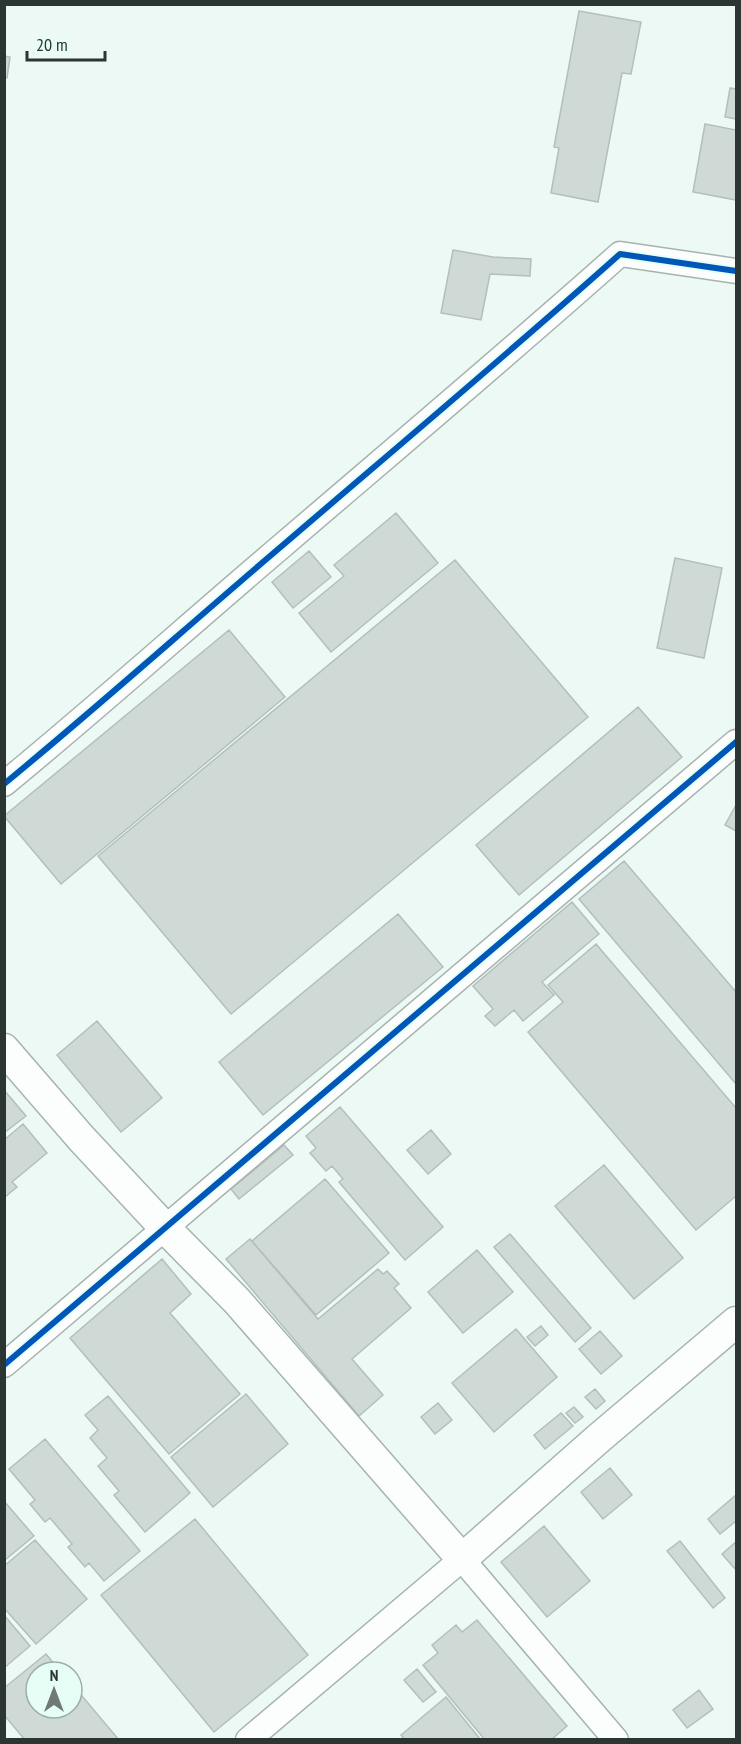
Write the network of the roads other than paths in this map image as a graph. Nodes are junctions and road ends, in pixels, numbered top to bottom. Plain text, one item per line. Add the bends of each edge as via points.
1 (736, 271) edge
2 (736, 742) edge
3 (4, 784) edge
4 (4, 1049) edge
5 (164, 1227) junction
6 (736, 1322) edge
7 (4, 1365) edge
8 (462, 1559) junction
9 (249, 1740) edge
10 (616, 1740) edge

1 - 3 street via 620,254 482,377
2 - 5 street
4 - 5 street
5 - 7 street
5 - 8 street via 237,1301
6 - 8 street
8 - 9 street
8 - 10 street

